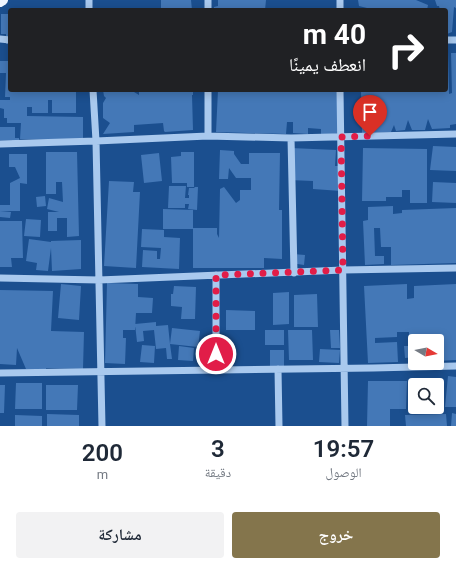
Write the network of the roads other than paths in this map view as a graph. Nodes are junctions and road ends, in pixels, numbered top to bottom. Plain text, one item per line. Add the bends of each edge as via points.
1 (3, 0) edge
2 (0, 2) edge
3 (93, 92) edge
4 (208, 92) edge
5 (340, 92) edge
6 (456, 134) edge
7 (208, 136) junction
8 (341, 137) junction
9 (291, 138) junction
10 (96, 141) junction
11 (0, 144) edge
12 (456, 268) edge
13 (343, 270) junction
14 (294, 272) junction
15 (216, 275) junction
16 (0, 278) edge
17 (100, 280) junction
18 (456, 366) edge
19 (344, 368) junction
20 (278, 369) junction
21 (216, 370) junction
22 (102, 371) junction
23 (0, 373) edge
24 (102, 426) edge
25 (279, 426) edge
26 (345, 426) edge

1 - 2 main road
3 - 10 street
4 - 7 street
5 - 8 street
6 - 8 street
7 - 9 street
7 - 10 street
8 - 9 street
8 - 13 street
9 - 14 street
10 - 11 street
10 - 17 street
12 - 13 street
13 - 14 street
13 - 19 street
14 - 15 street
15 - 17 street
15 - 21 street
16 - 17 street
17 - 22 street
18 - 19 street
19 - 20 street
19 - 26 street
20 - 21 street
20 - 25 street
21 - 22 street
22 - 23 street
22 - 24 street

